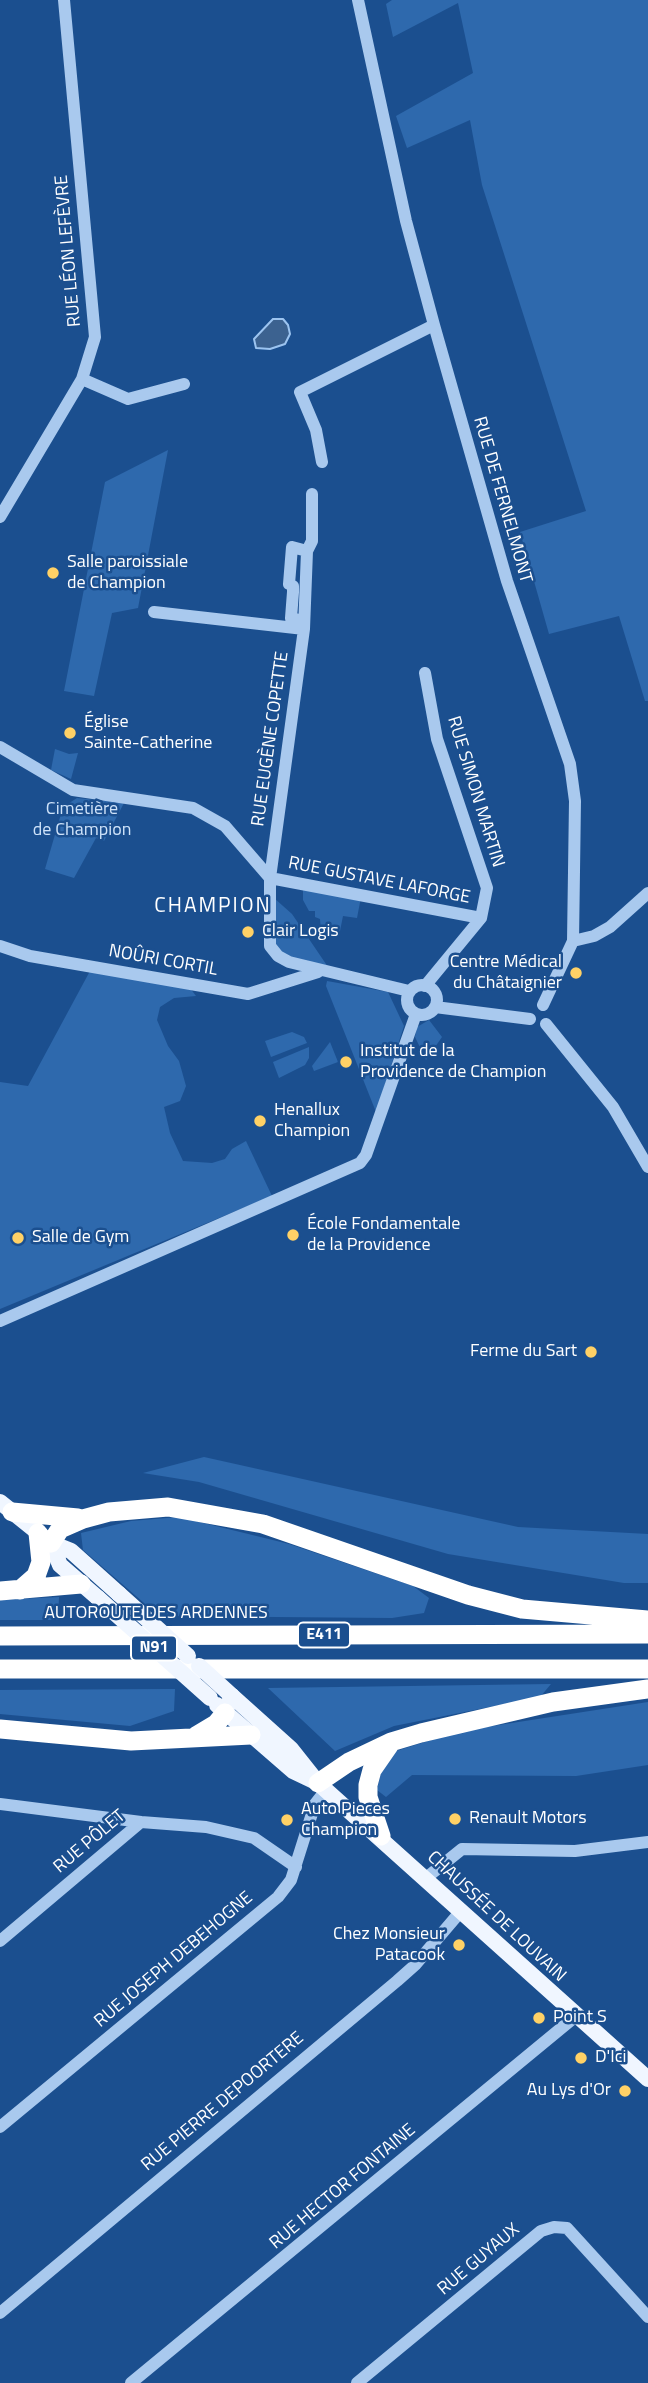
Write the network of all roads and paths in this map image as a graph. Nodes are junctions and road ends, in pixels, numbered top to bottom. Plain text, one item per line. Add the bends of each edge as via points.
1 (64, 0) edge
2 (358, 0) edge
3 (435, 325) junction
4 (82, 379) junction
5 (184, 384) dead end
6 (322, 461) dead end
7 (312, 494) dead end
8 (0, 517) edge
9 (154, 612) dead end
10 (304, 625) junction
11 (425, 673) dead end
12 (0, 747) edge
13 (270, 878) junction
14 (648, 893) edge
15 (481, 918) junction
16 (573, 941) junction
17 (0, 946) edge
18 (318, 972) junction
19 (425, 986) junction
20 (409, 991) junction
21 (543, 1005) junction
22 (435, 1006) junction
23 (416, 1014) junction
24 (530, 1019) junction
25 (546, 1024) junction
26 (648, 1167) edge
27 (0, 1321) edge
28 (6, 1507) edge
29 (83, 1519) junction
30 (44, 1538) junction
31 (81, 1584) junction
32 (20, 1590) junction
33 (0, 1591) edge
34 (119, 1594) junction
35 (648, 1620) edge
36 (648, 1634) edge
37 (0, 1636) edge
38 (648, 1669) edge
39 (0, 1670) edge
40 (648, 1689) edge
41 (229, 1704) junction
42 (0, 1729) edge
43 (251, 1735) junction
44 (195, 1736) junction
45 (391, 1742) junction
46 (322, 1786) junction
47 (0, 1804) edge
48 (141, 1822) junction
49 (381, 1836) junction
50 (648, 1842) edge
51 (296, 1867) junction
52 (426, 1878) junction
53 (461, 1911) junction
54 (0, 1941) edge
55 (576, 2016) junction
56 (648, 2078) edge
57 (0, 2126) edge
58 (0, 2313) edge
59 (648, 2317) edge
60 (135, 2382) edge
61 (357, 2383) edge

1 - 4 street, RUE LÉON LEFÈVRE via 95,337
2 - 3 street, RUE DE FERNELMONT via 406,221
3 - 6 street via 300,392 316,430
3 - 16 street, RUE DE FERNELMONT via 507,581 570,764 575,801
4 - 5 street via 128,399
4 - 8 street, RUE LÉON LEFÈVRE
7 - 10 street
9 - 10 street, RUE EUGÈNE COPETTE
10 - 13 street, RUE EUGÈNE COPETTE
11 - 15 street, RUE SIMON MARTIN via 437,739 487,888
12 - 13 street via 74,790 193,808 225,826
13 - 15 street, RUE GUSTAVE LAFORGE
13 - 18 street, RUE EUGÈNE COPETTE via 270,946 289,962
14 - 16 street via 610,927
15 - 19 street
16 - 21 street, RUE DE FERNELMONT
17 - 18 street, NOÛRI CORTIL via 30,956 248,994
18 - 20 street
19 - 20 street
19 - 22 street via 436,996
20 - 23 street via 408,1006
21 - 24 street, RUE DE FERNELMONT via 533,1007
21 - 25 street via 550,1012
22 - 23 street via 427,1014
22 - 24 street
23 - 27 street via 360,1163
24 - 25 street via 537,1026
25 - 26 street via 613,1107
28 - 29 highway
28 - 30 main road, CHAUSSÉE DE LOUVAIN / N91
29 - 30 highway
29 - 35 highway via 168,1507 215,1513 263,1524 468,1595 522,1609
30 - 31 main road, CHAUSSÉE DE LOUVAIN / N91 via 60,1565
30 - 32 highway via 36,1576
30 - 34 main road, CHAUSSÉE DE LOUVAIN / N91 via 71,1551
31 - 32 highway
31 - 34 main road
31 - 41 main road, CHAUSSÉE DE LOUVAIN / N91, bridge via 210,1699
32 - 33 highway
34 - 41 main road, CHAUSSÉE DE LOUVAIN / N91, bridge
36 - 37 highway, AUTOROUTE DES ARDENNES / E411
38 - 39 highway, E411
40 - 45 highway via 554,1702
41 - 43 main road, CHAUSSÉE DE LOUVAIN / N91
41 - 44 highway via 216,1724
41 - 46 main road, CHAUSSÉE DE LOUVAIN / N91 via 291,1749
42 - 44 highway via 131,1741
43 - 44 highway
43 - 46 main road, CHAUSSÉE DE LOUVAIN / N91 via 293,1771
45 - 46 highway via 349,1762
45 - 49 highway via 372,1770 368,1785
46 - 49 main road, CHAUSSÉE DE LOUVAIN / N91
46 - 51 street, RUE JOSEPH DEBEHOGNE
47 - 48 street
48 - 51 street, RUE PÔLET via 206,1827 254,1838
48 - 54 street, RUE PÔLET
49 - 52 main road, CHAUSSÉE DE LOUVAIN / N91
50 - 52 street via 575,1852 462,1849
51 - 57 street, RUE JOSEPH DEBEHOGNE via 278,1897
52 - 53 main road, CHAUSSÉE DE LOUVAIN / N91
53 - 55 main road, CHAUSSÉE DE LOUVAIN / N91
53 - 58 street, RUE PIERRE DEPOORTERE via 397,1981
55 - 56 main road, CHAUSSÉE DE LOUVAIN / N91
55 - 60 street, RUE HECTOR FONTAINE
59 - 61 street, RUE GUYAUX via 567,2228 554,2227 541,2231

